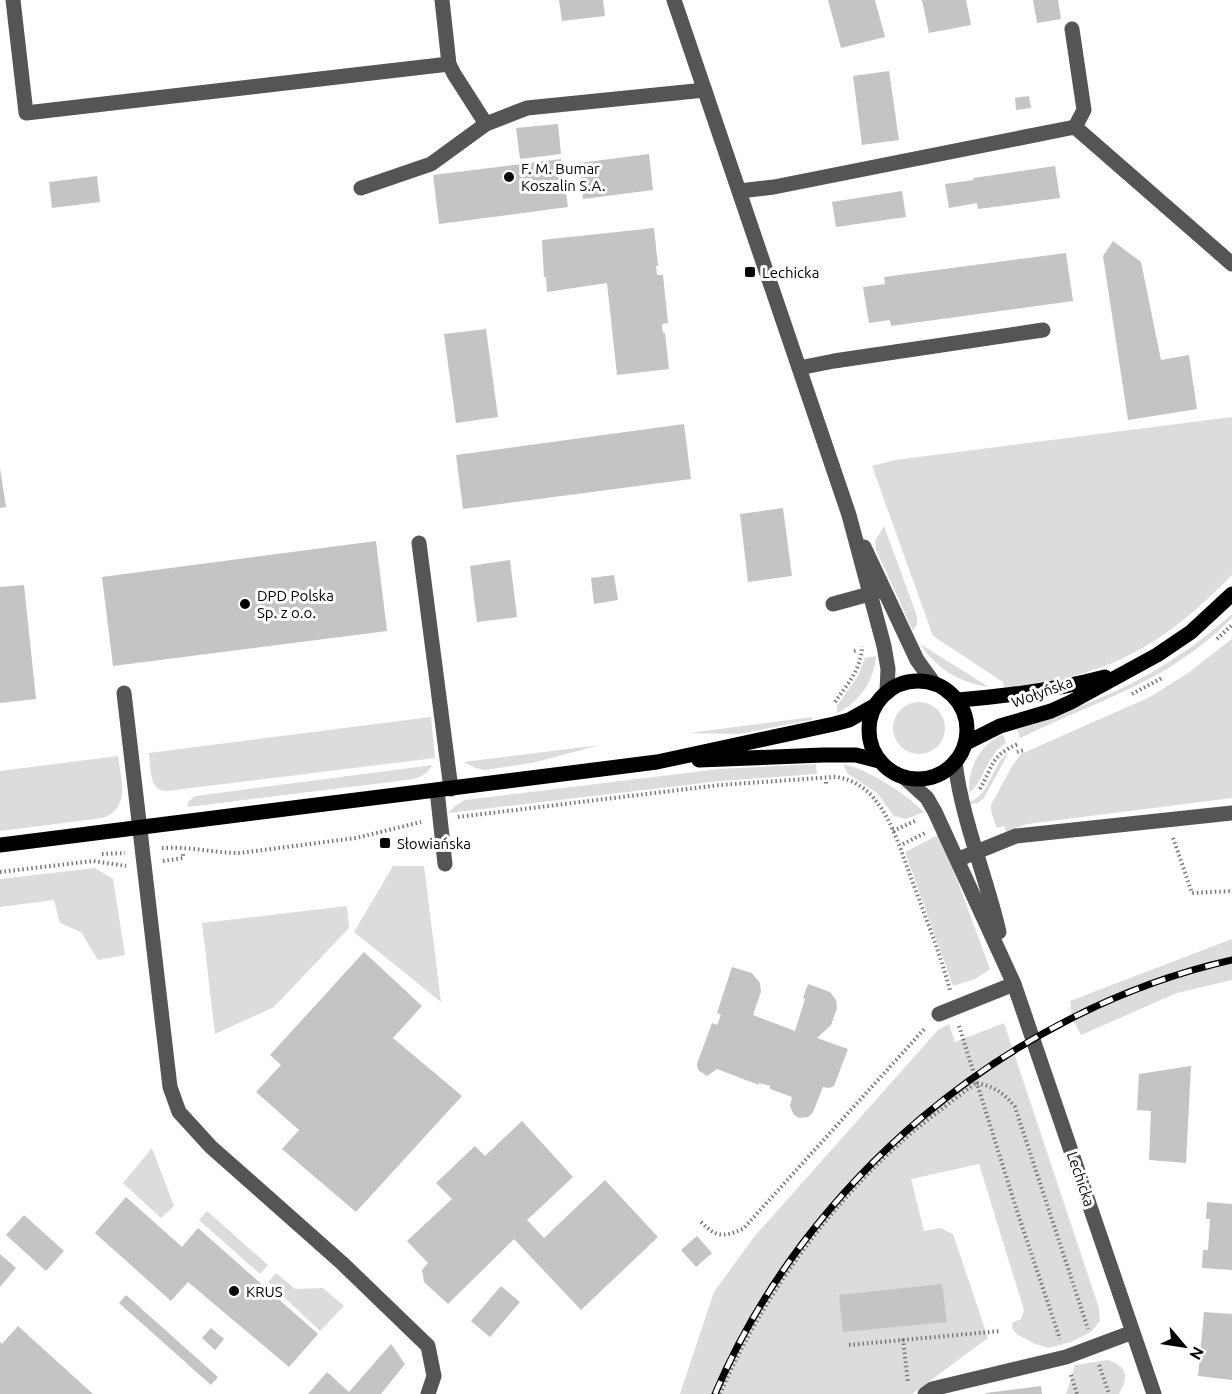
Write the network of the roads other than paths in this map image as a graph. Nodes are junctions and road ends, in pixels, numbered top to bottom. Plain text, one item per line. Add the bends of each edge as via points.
1 (11, 0) edge
2 (442, 0) edge
3 (674, 0) edge
4 (0, 1) edge
5 (1072, 29) dead end
6 (449, 64) junction
7 (705, 90) junction
8 (486, 124) junction
9 (1076, 127) junction
10 (361, 188) dead end
11 (739, 191) junction
12 (1232, 264) edge
13 (1042, 330) dead end
14 (799, 368) junction
15 (849, 515) junction
16 (419, 543) dead end
17 (884, 590) junction
18 (869, 594) junction
19 (1232, 594) edge
20 (833, 604) dead end
21 (1129, 671) junction
22 (933, 682) junction
23 (887, 691) junction
24 (124, 693) dead end
25 (958, 700) junction
26 (874, 706) junction
27 (966, 743) junction
28 (879, 761) junction
29 (657, 762) junction
30 (955, 762) junction
31 (905, 778) junction
32 (444, 789) junction
33 (1232, 813) edge
34 (140, 828) junction
35 (0, 846) edge
36 (976, 852) junction
37 (959, 859) junction
38 (445, 864) dead end
39 (1007, 964) junction
40 (1014, 984) junction
41 (939, 1014) road end
42 (1132, 1332) junction
43 (428, 1394) edge
44 (925, 1394) edge
45 (1154, 1394) edge

1 - 4 street
1 - 6 street via 26,113
2 - 6 street
3 - 7 street
5 - 9 street via 1084,110
6 - 8 street
7 - 8 street via 527,108
7 - 11 street
8 - 10 street via 431,164
9 - 11 street
9 - 12 street
11 - 14 street
13 - 14 street
14 - 15 street
15 - 17 street
15 - 18 street
16 - 32 street
17 - 18 street
17 - 22 street via 917,660
18 - 20 street
18 - 23 street via 884,646
19 - 21 main road, Wołyńska via 1179,640
21 - 25 main road, Wołyńska via 1064,688
21 - 27 main road, Wołyńska via 1051,711 1000,726
22 - 23 main road via 901,683
22 - 25 main road
23 - 26 main road
24 - 34 street
25 - 27 main road via 968,728
26 - 28 main road via 868,724 870,744
26 - 29 main road via 834,724
27 - 30 main road
28 - 29 main road via 823,754
28 - 31 main road
29 - 32 main road
30 - 31 main road via 932,778
30 - 36 street, Lechicka via 961,801
31 - 37 street, Lechicka via 927,798
32 - 34 main road
32 - 38 street
33 - 36 street via 1016,836
34 - 35 main road
34 - 43 street via 170,1088 179,1112 211,1147 342,1263 428,1346 434,1376
36 - 37 street
36 - 39 street, Lechicka
37 - 39 street, Lechicka
39 - 40 street, Lechicka
40 - 41 street
40 - 42 street, Lechicka
42 - 44 street via 1066,1357 932,1389
42 - 45 street, Lechicka

